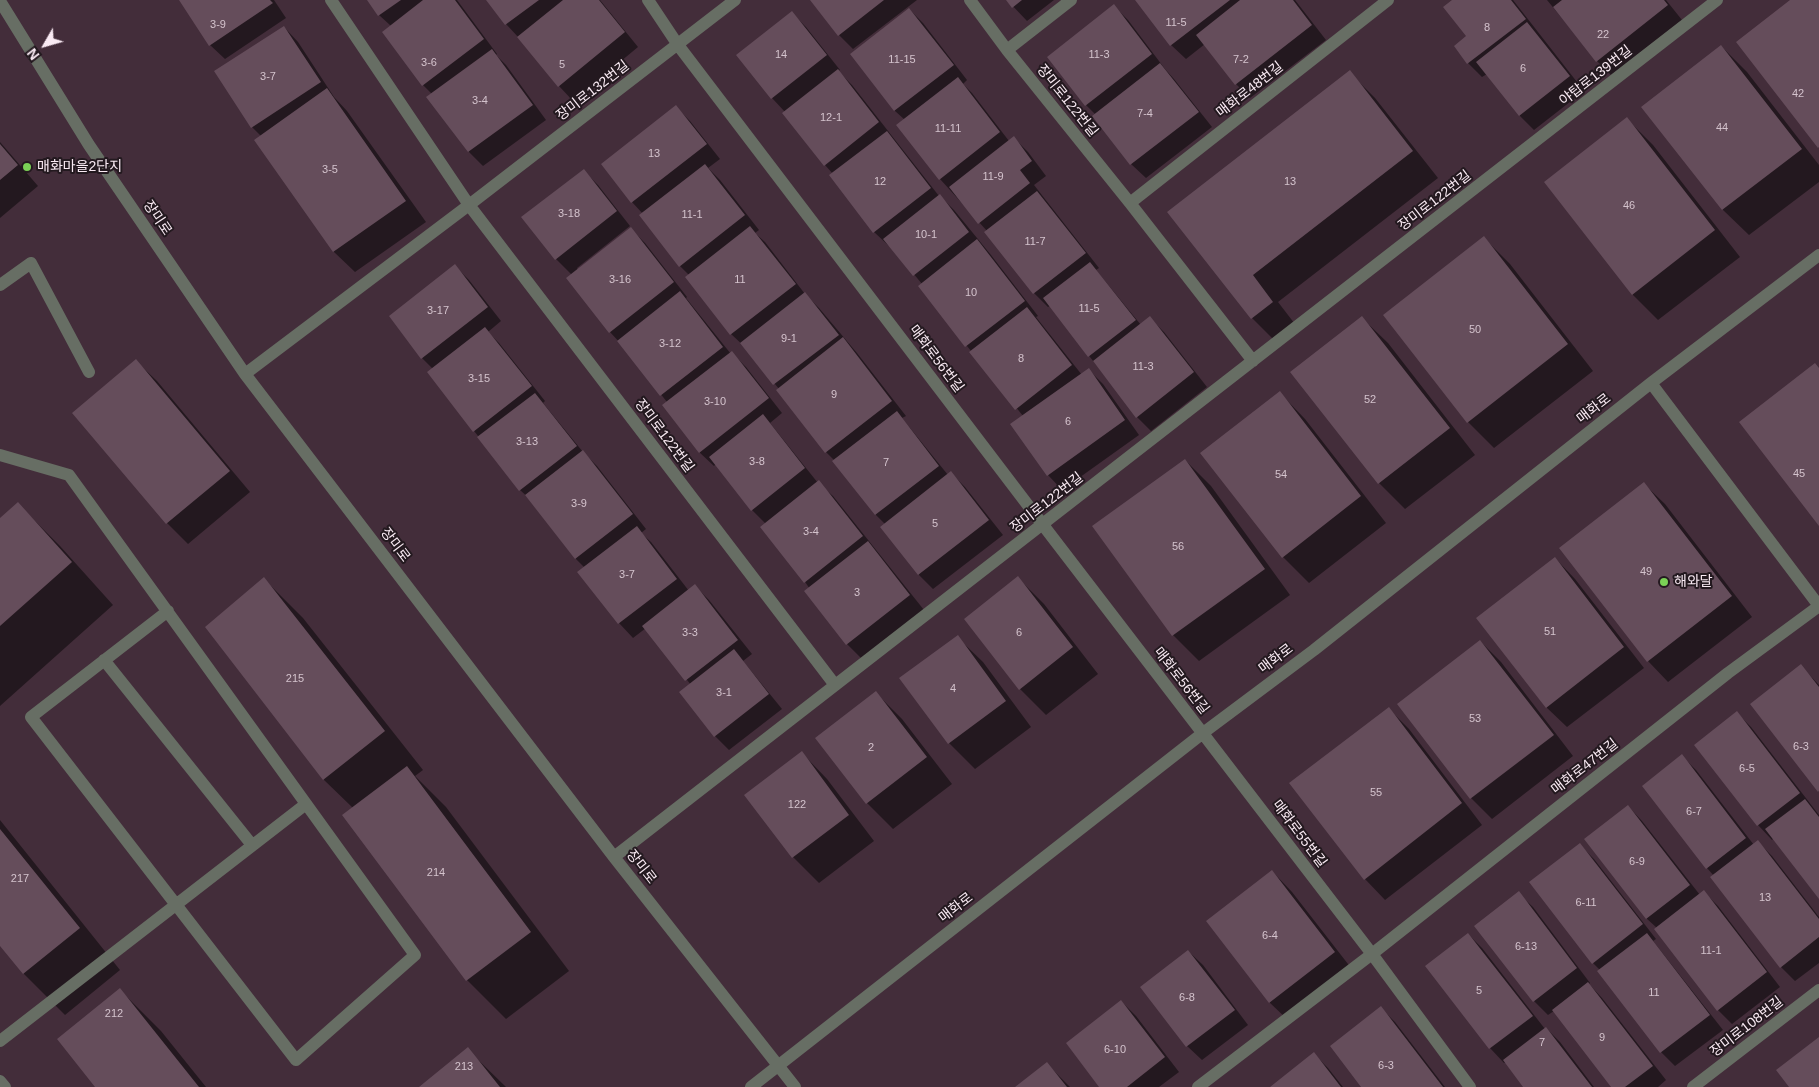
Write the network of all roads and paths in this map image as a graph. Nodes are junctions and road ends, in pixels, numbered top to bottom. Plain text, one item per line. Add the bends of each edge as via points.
1 (331, 0) edge
2 (648, 0) edge
3 (735, 0) edge
4 (970, 0) edge
5 (1071, 0) edge
6 (1388, 0) edge
7 (1717, 0) edge
8 (0, 1) edge
9 (678, 44) junction
10 (1007, 50) junction
11 (1493, 175) joint
12 (1130, 203) junction
13 (470, 205) junction
14 (1819, 255) edge
15 (0, 284) edge
16 (1253, 361) junction
17 (89, 372) dead end
18 (246, 374) junction
19 (1651, 383) junction
20 (0, 456) edge
21 (1043, 525) junction
22 (1819, 606) edge
23 (168, 611) junction
24 (104, 660) junction
25 (836, 685) junction
26 (1203, 733) junction
27 (306, 804) junction
28 (252, 845) junction
29 (614, 857) junction
30 (176, 904) junction
31 (1372, 954) junction
32 (1819, 990) edge
33 (0, 1041) edge
34 (779, 1066) junction
35 (0, 1081) edge
36 (5, 1087) edge
37 (751, 1087) edge
38 (795, 1087) edge
39 (1198, 1087) edge
40 (1470, 1087) edge
41 (1693, 1087) edge

1 - 13 street
2 - 9 street, 매화로56번길
3 - 9 street, 장미로132번길
4 - 10 street, 장미로122번길
5 - 10 street
6 - 12 street, 매화로48번길
7 - 11 street, 야탑로139번길
8 - 18 street, 장미로 via 89,145
9 - 13 street, 장미로132번길
9 - 21 street, 매화로56번길
10 - 12 street, 장미로122번길
11 - 16 street, 장미로122번길
12 - 16 street, 장미로122번길
13 - 18 street, 장미로132번길
13 - 25 street, 장미로122번길
14 - 19 street, 매화로
15 - 17 street via 31,263
16 - 21 street, 장미로122번길
18 - 29 street, 장미로
19 - 22 street, 매화로47번길
19 - 26 street, 매화로 via 1314,650
20 - 23 street via 69,474
21 - 25 street, 장미로122번길
21 - 26 street, 매화로56번길
22 - 31 street, 매화로47번길 via 1728,673
23 - 24 street
23 - 27 street
24 - 28 street
24 - 30 street via 30,717
25 - 29 street, 장미로122번길
26 - 31 street, 매화로55번길
26 - 34 street, 매화로
27 - 28 street
27 - 30 street via 415,955 296,1060
28 - 30 street
29 - 34 street, 장미로
30 - 33 street
31 - 39 street
31 - 40 street, 매화로55번길
32 - 41 street, 장미로108번길
34 - 37 street, 매화로
34 - 38 street, 장미로
35 - 36 street

